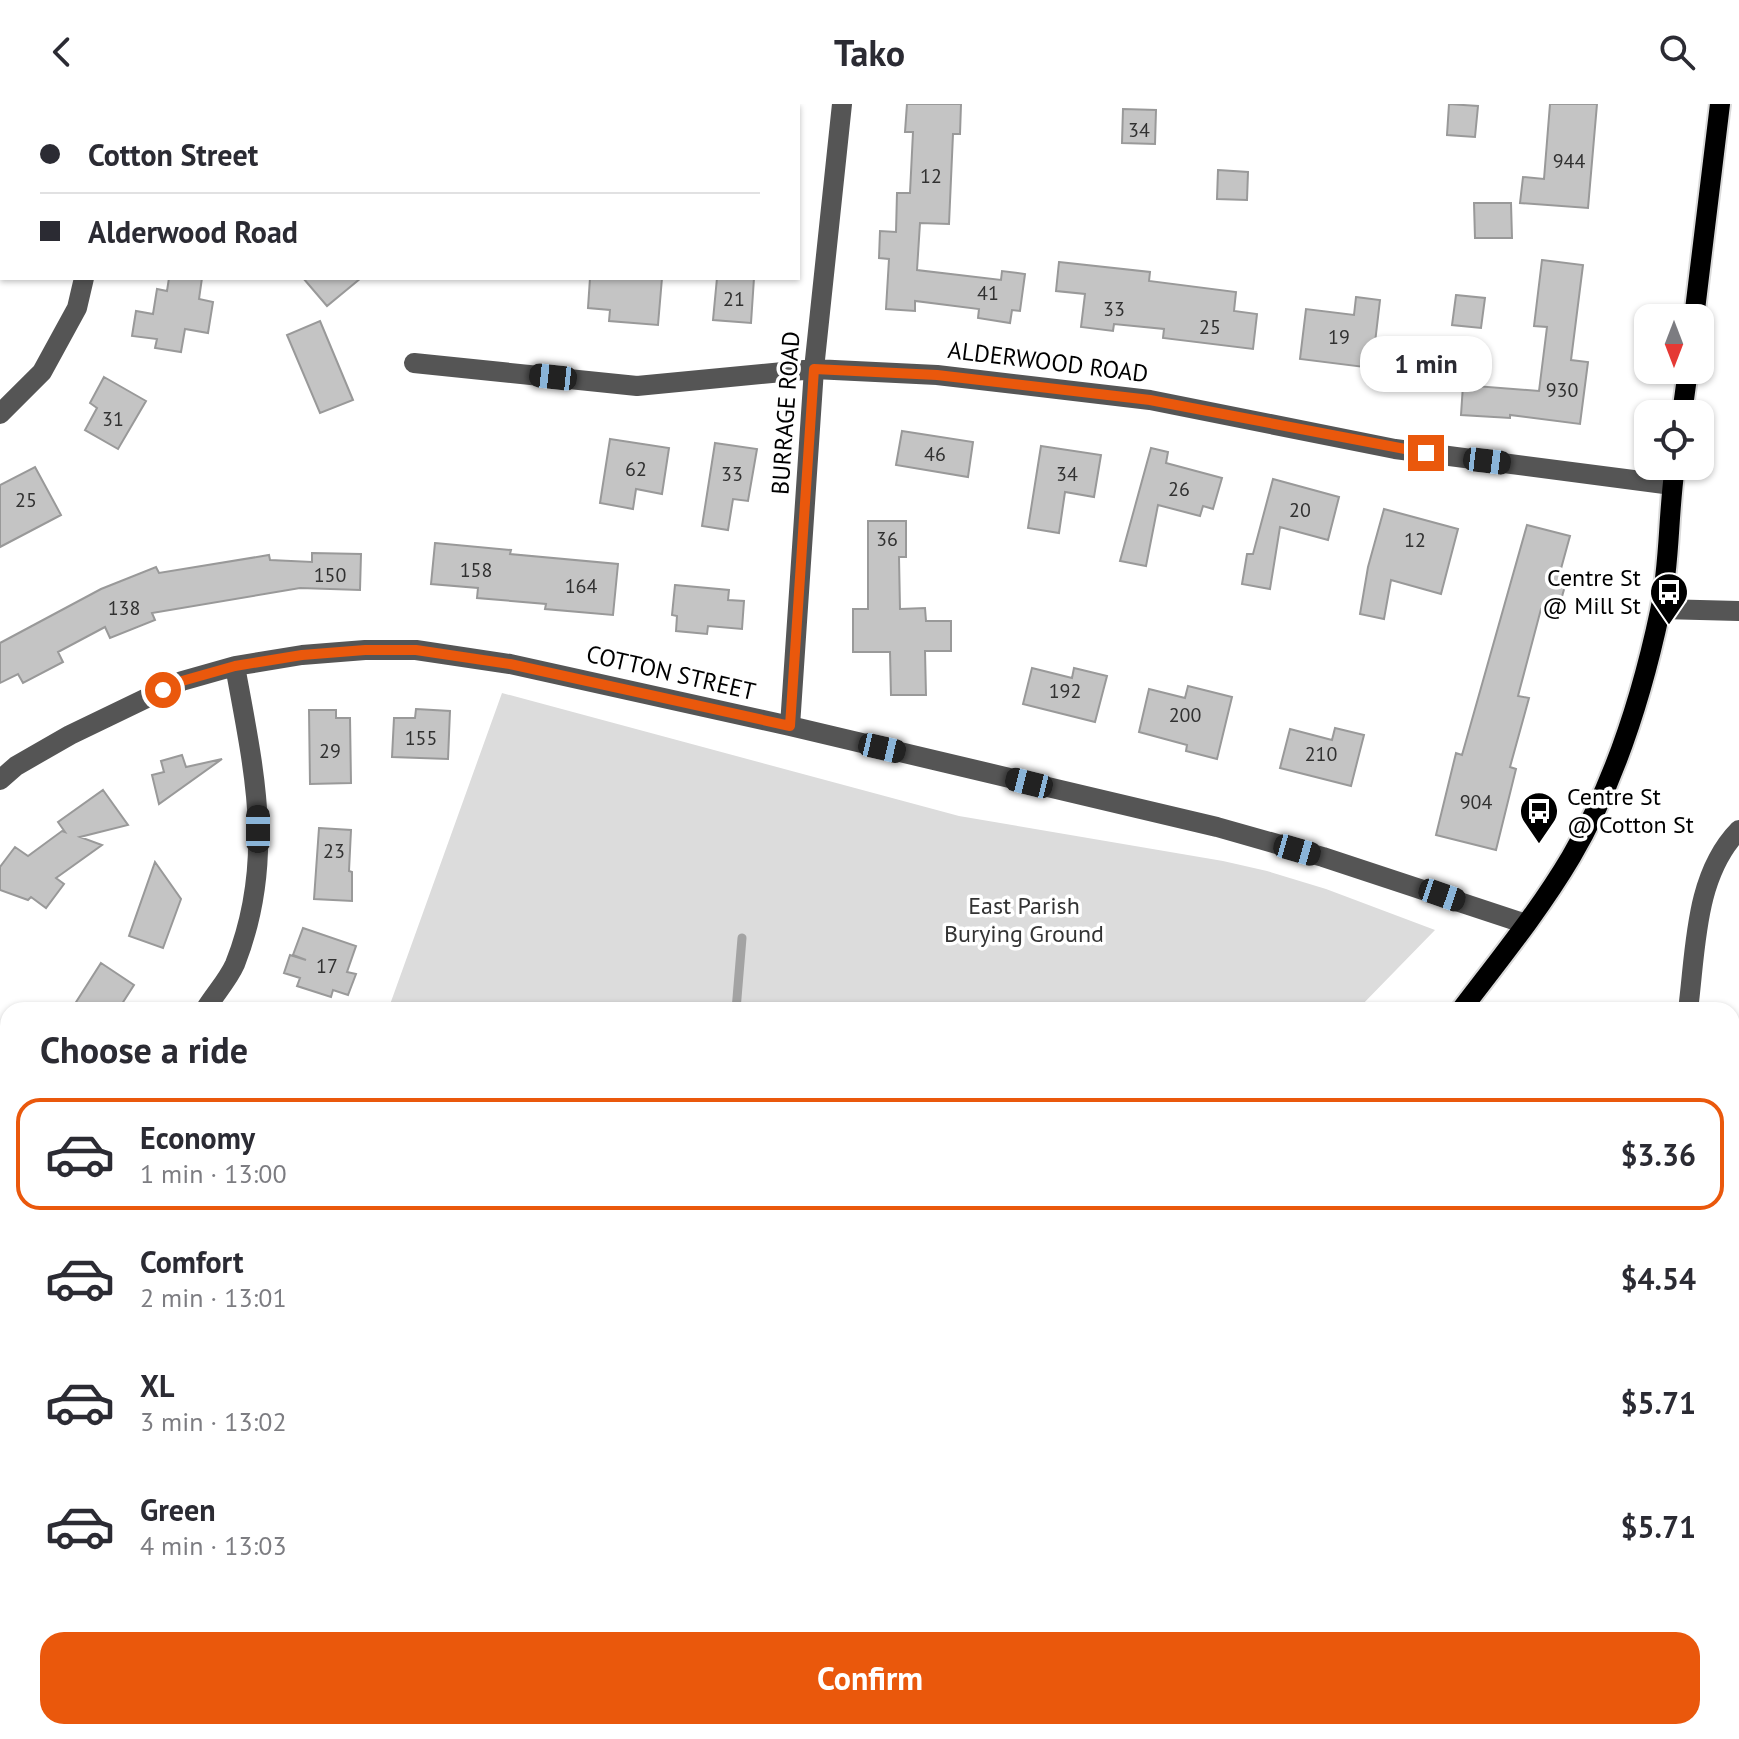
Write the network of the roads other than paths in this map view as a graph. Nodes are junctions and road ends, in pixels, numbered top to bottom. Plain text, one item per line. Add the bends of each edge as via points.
1 (842, 104) edge
2 (1720, 104) edge
3 (84, 280) edge
4 (1696, 304) edge
5 (414, 363) dead end
6 (814, 369) junction
7 (0, 414) edge
8 (1634, 471) edge
9 (1674, 480) edge
10 (1661, 609) junction
11 (1739, 611) edge
12 (235, 666) junction
13 (790, 726) junction
14 (8, 760) edge
15 (0, 780) edge
16 (1739, 830) edge
17 (1526, 924) junction
18 (210, 1002) edge
19 (1467, 1002) edge
20 (1689, 1002) edge

1 - 6 street, BURRAGE ROAD
2 - 4 main road
3 - 7 street via 77,308 42,372
5 - 6 street, ALDERWOOD ROAD via 637,386
6 - 8 street, ALDERWOOD ROAD via 937,375 1150,400 1395,449
6 - 13 street, BURRAGE ROAD
9 - 10 main road
10 - 11 street
10 - 17 main road via 1634,714 1606,787 1571,856
12 - 13 street, COTTON STREET via 302,655 416,650 510,664
12 - 14 street, COTTON STREET via 182,681
12 - 18 street via 258,799 258,859 252,911 234,967
13 - 17 street, COTTON STREET via 1217,827
14 - 15 street, COTTON STREET
16 - 20 street via 1714,865 1700,912
17 - 19 main road

